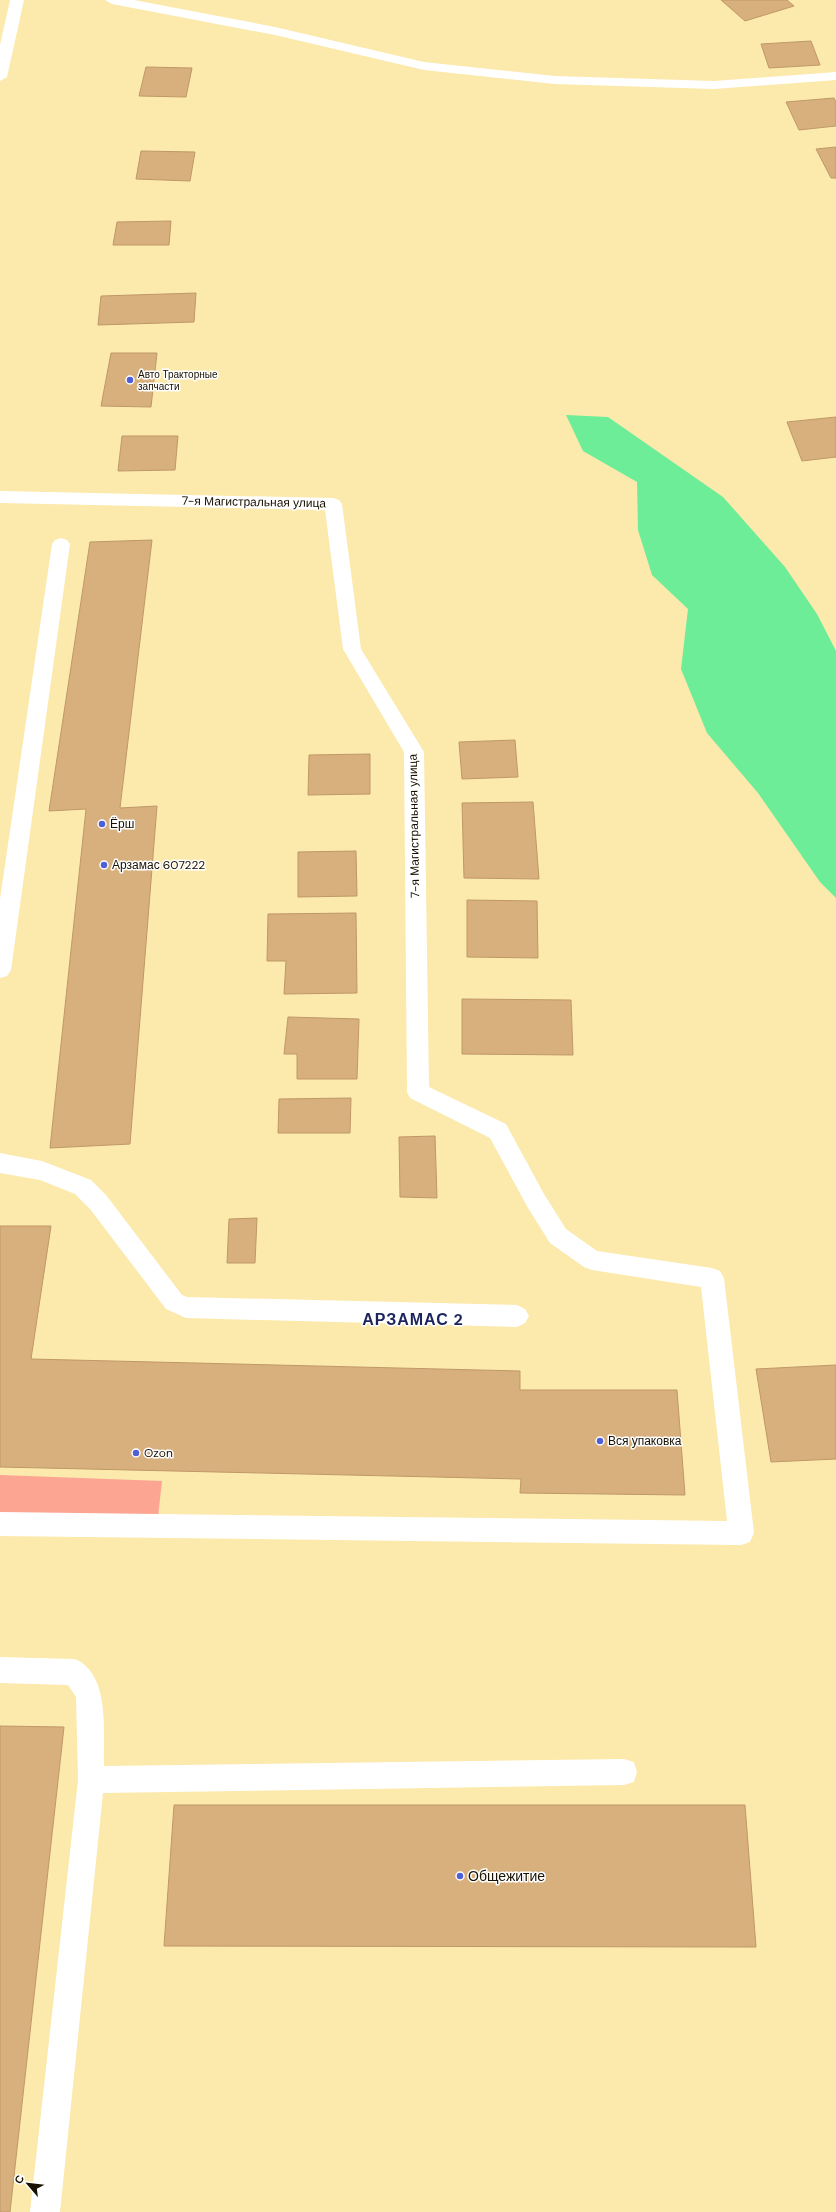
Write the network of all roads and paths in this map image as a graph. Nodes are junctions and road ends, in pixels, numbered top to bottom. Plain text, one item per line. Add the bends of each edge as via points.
1 (17, 0) edge
2 (112, 0) edge
3 (836, 76) edge
4 (0, 77) edge
5 (0, 496) edge
6 (61, 544) dead end
7 (0, 970) edge
8 (0, 1163) edge
9 (517, 1316) dead end
10 (0, 1524) edge
11 (0, 1670) edge
12 (624, 1772) dead end
13 (91, 1780) junction
14 (45, 2212) edge

1 - 4 street
2 - 3 street via 275,31 424,66 547,79 714,85
5 - 10 street, 7-я Магистральная улица via 334,504 352,649 414,752 418,1092 498,1131 558,1236 592,1260 712,1278 741,1533
6 - 7 street
8 - 9 street via 42,1171 83,1187 98,1202 174,1302 186,1307
11 - 13 street via 75,1672 89,1694
12 - 13 street
13 - 14 street

